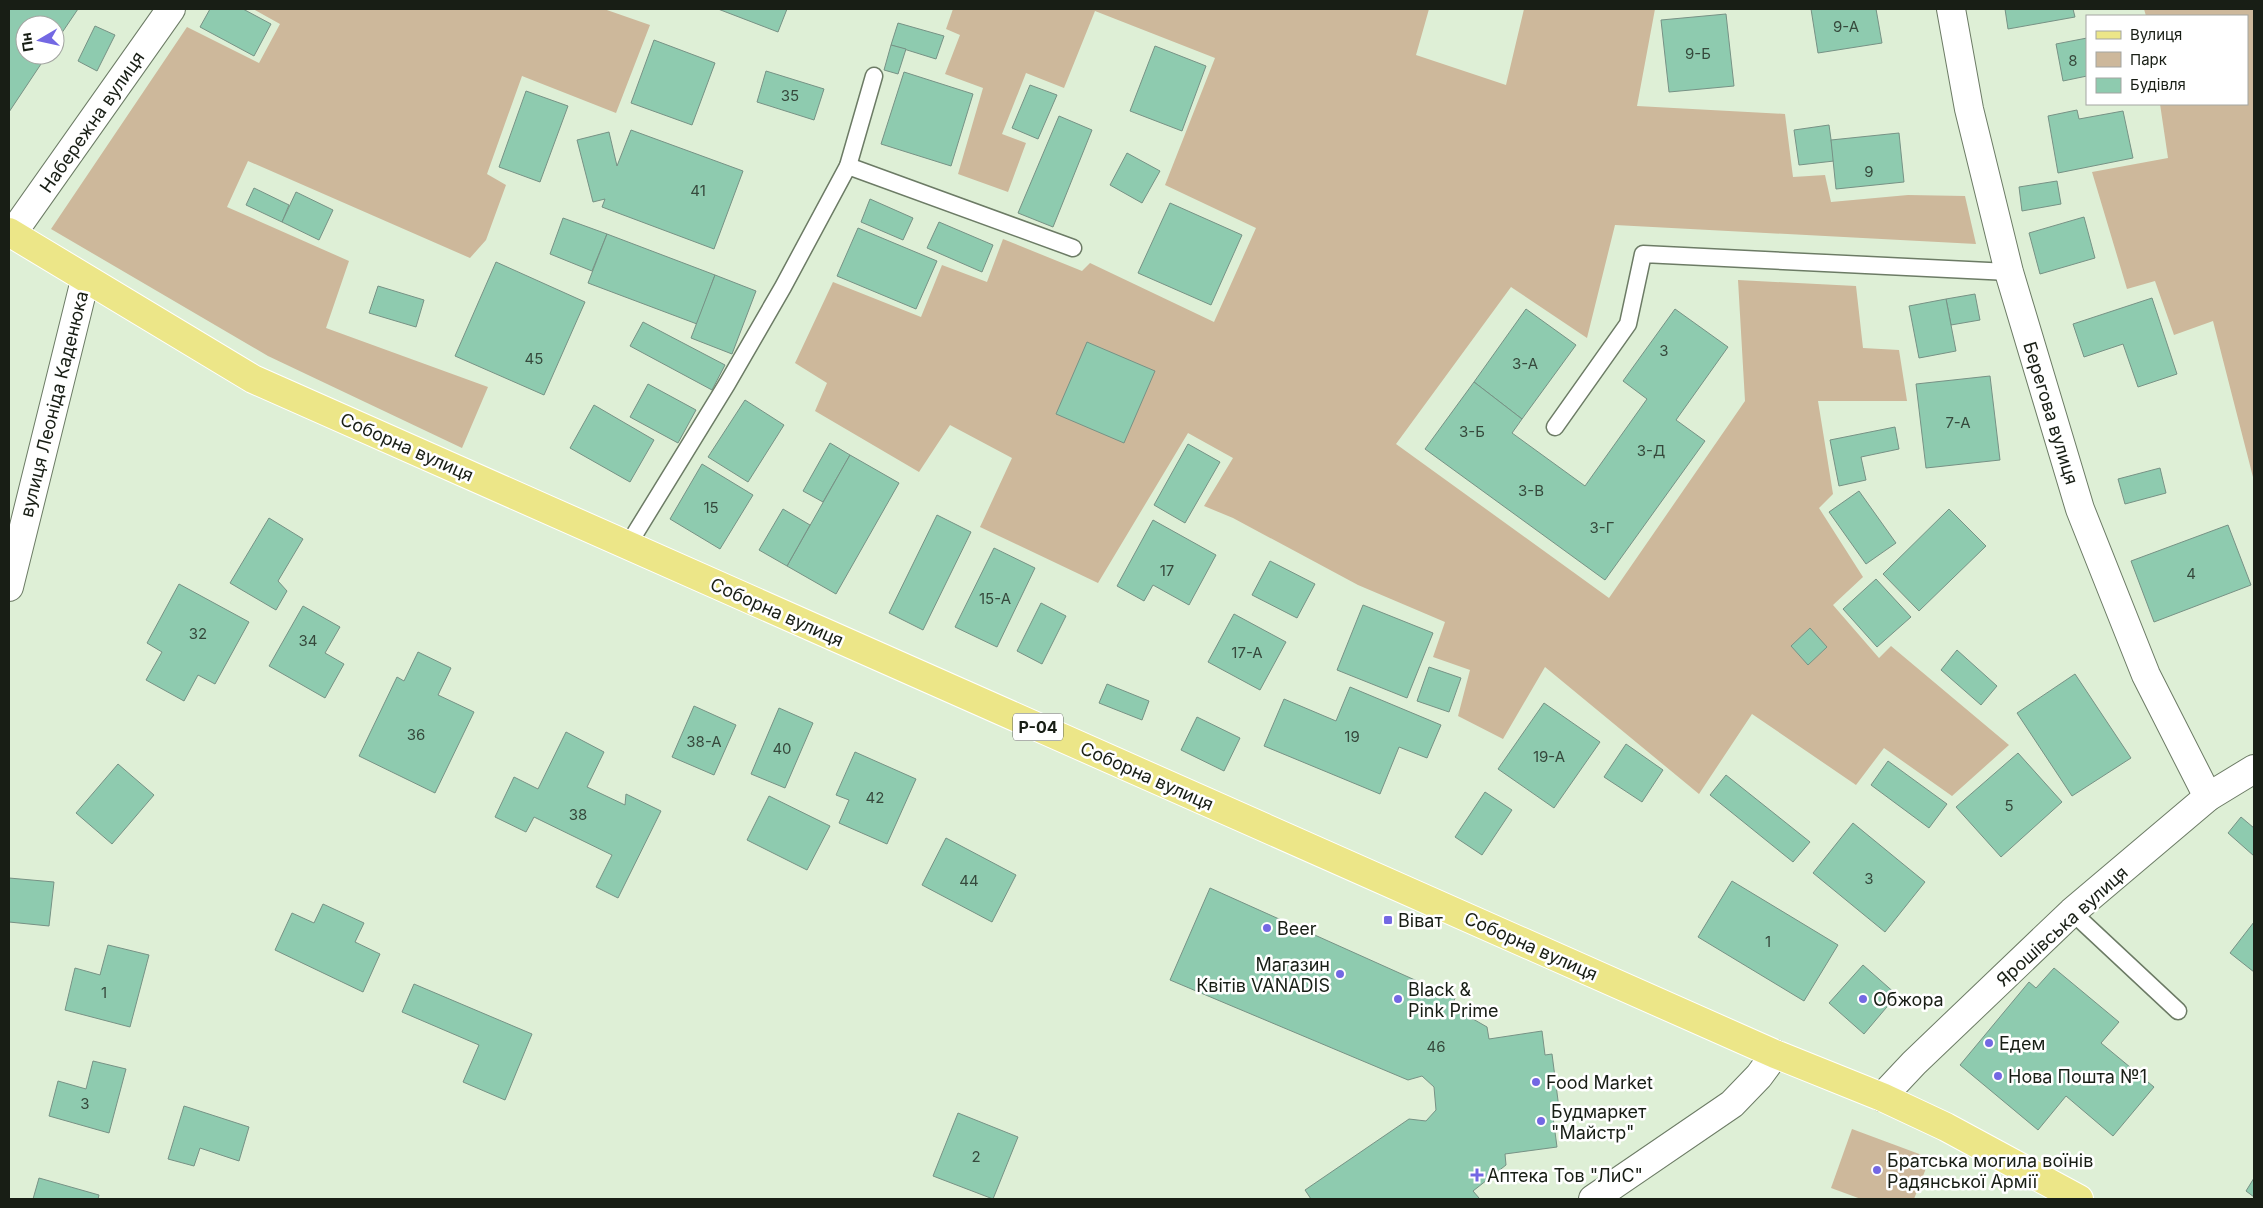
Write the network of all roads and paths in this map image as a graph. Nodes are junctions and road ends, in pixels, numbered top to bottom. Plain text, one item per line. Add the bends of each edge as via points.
1 (171, 9) edge
2 (1951, 9) edge
3 (874, 76) dead end
4 (848, 166) junction
5 (10, 233) edge
6 (1073, 248) dead end
7 (2009, 272) junction
8 (85, 280) junction
9 (1556, 427) dead end
10 (628, 545) junction
11 (9, 587) edge
12 (2254, 769) edge
13 (2208, 797) junction
14 (2072, 912) junction
15 (2178, 1011) dead end
16 (1775, 1054) junction
17 (1882, 1097) junction
18 (1593, 1199) edge
19 (2079, 1199) edge

1 - 5 street, Набережна вулиця
2 - 7 street, Берегова вулиця via 1969,109
3 - 4 lane
4 - 6 lane
4 - 10 lane via 774,303
5 - 8 main road, Соборна вулиця / Р-04
7 - 9 lane via 1643,254 1628,324
7 - 13 street, Берегова вулиця via 2080,509 2146,675
8 - 10 main road, Соборна вулиця / Р-04 via 253,379
8 - 11 street, вулиця Леоніда Каденюка
10 - 16 main road, Соборна вулиця / Р-04
12 - 13 street, Ярошівська вулиця
13 - 14 street, Ярошівська вулиця
14 - 15 lane
14 - 17 street, Ярошівська вулиця
16 - 17 main road, Соборна вулиця / Р-04
16 - 18 street via 1732,1104
17 - 19 main road, Соборна вулиця / Р-04 via 1946,1126

